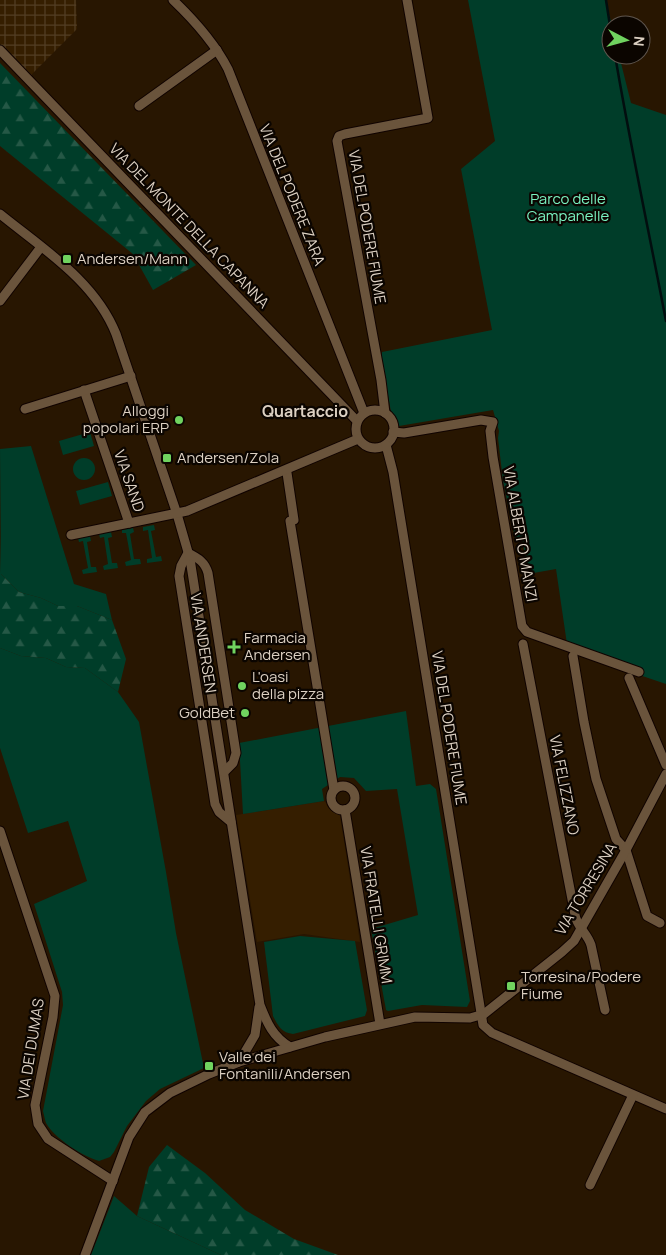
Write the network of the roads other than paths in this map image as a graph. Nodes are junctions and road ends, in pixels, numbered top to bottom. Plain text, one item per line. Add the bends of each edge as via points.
1 (173, 0) edge
2 (407, 0) edge
3 (0, 50) edge
4 (217, 50) junction
5 (138, 106) dead end
6 (0, 214) edge
7 (41, 247) junction
8 (0, 301) edge
9 (130, 376) junction
10 (84, 390) junction
11 (25, 409) dead end
12 (364, 413) junction
13 (385, 413) junction
14 (357, 421) junction
15 (393, 432) junction
16 (358, 439) junction
17 (386, 445) junction
18 (287, 473) dead end
19 (176, 514) junction
20 (129, 523) junction
21 (71, 535) dead end
22 (188, 553) junction
23 (522, 644) dead end
24 (573, 656) dead end
25 (640, 672) dead end
26 (629, 678) dead end
27 (666, 765) edge
28 (224, 772) junction
29 (666, 774) edge
30 (334, 790) junction
31 (345, 810) junction
32 (231, 822) junction
33 (0, 831) edge
34 (626, 850) junction
35 (660, 923) dead end
36 (581, 930) junction
37 (260, 1005) junction
38 (605, 1010) dead end
39 (480, 1016) junction
40 (380, 1024) junction
41 (290, 1047) junction
42 (239, 1062) junction
43 (633, 1095) junction
44 (666, 1109) edge
45 (113, 1181) junction
46 (590, 1185) dead end
47 (85, 1255) edge

1 - 4 street, VIA DEL PODERE ZARA via 201,28
2 - 13 street, VIA DEL PODERE FIUME via 428,118 345,134 339,136 337,142
3 - 14 street, VIA DEL MONTE DELLA CAPANNA
4 - 5 street
4 - 12 street, VIA DEL PODERE ZARA via 232,79
6 - 7 street, VIA ANDERSEN
7 - 8 street
7 - 9 street, VIA ANDERSEN via 77,277 99,302 114,327
9 - 10 street
9 - 19 street, VIA ANDERSEN
10 - 11 street
10 - 20 street, VIA SAND
12 - 13 street via 372,410
12 - 14 street
13 - 15 street via 392,422
14 - 16 street
15 - 17 street
15 - 25 street, VIA ALBERTO MANZI via 481,420 493,422 490,431 493,457 522,626 527,632
16 - 17 street via 371,448
16 - 19 street
17 - 39 street, VIA DEL PODERE FIUME via 395,482
18 - 30 street via 294,520 290,521
19 - 20 street
19 - 22 street, VIA ANDERSEN
20 - 21 street
22 - 28 street, VIA ANDERSEN
22 - 28 street, VIA ANDERSEN via 205,564 208,573 236,749 235,759
22 - 32 street, VIA ANDERSEN via 179,576 197,692 215,804
23 - 36 street, VIA FELIZZANO via 574,915
24 - 34 street via 596,779 616,839
26 - 27 street
28 - 32 street, VIA ANDERSEN
29 - 34 street, VIA TORRESINA
30 - 31 street via 332,804
30 - 31 street, VIA FRATELLI GRIMM via 346,786 353,791 354,802
31 - 40 street, VIA FRATELLI GRIMM
32 - 37 street, VIA ANDERSEN
33 - 45 street, VIA DEI DUMAS via 55,996 35,1105 38,1124 48,1139
34 - 35 street via 647,916
34 - 36 street, VIA TORRESINA
36 - 38 street, VIA FELIZZANO via 591,945
36 - 39 street, VIA TORRESINA via 562,952
37 - 41 street, VIA ANDERSEN via 272,1031
37 - 42 street, VIA ANDERSEN via 255,1035
39 - 40 street via 421,1017
39 - 43 street via 484,1027 492,1033
40 - 41 street
41 - 42 street
42 - 45 street via 175,1090 151,1107 129,1137
43 - 44 street
43 - 46 street
45 - 47 street

